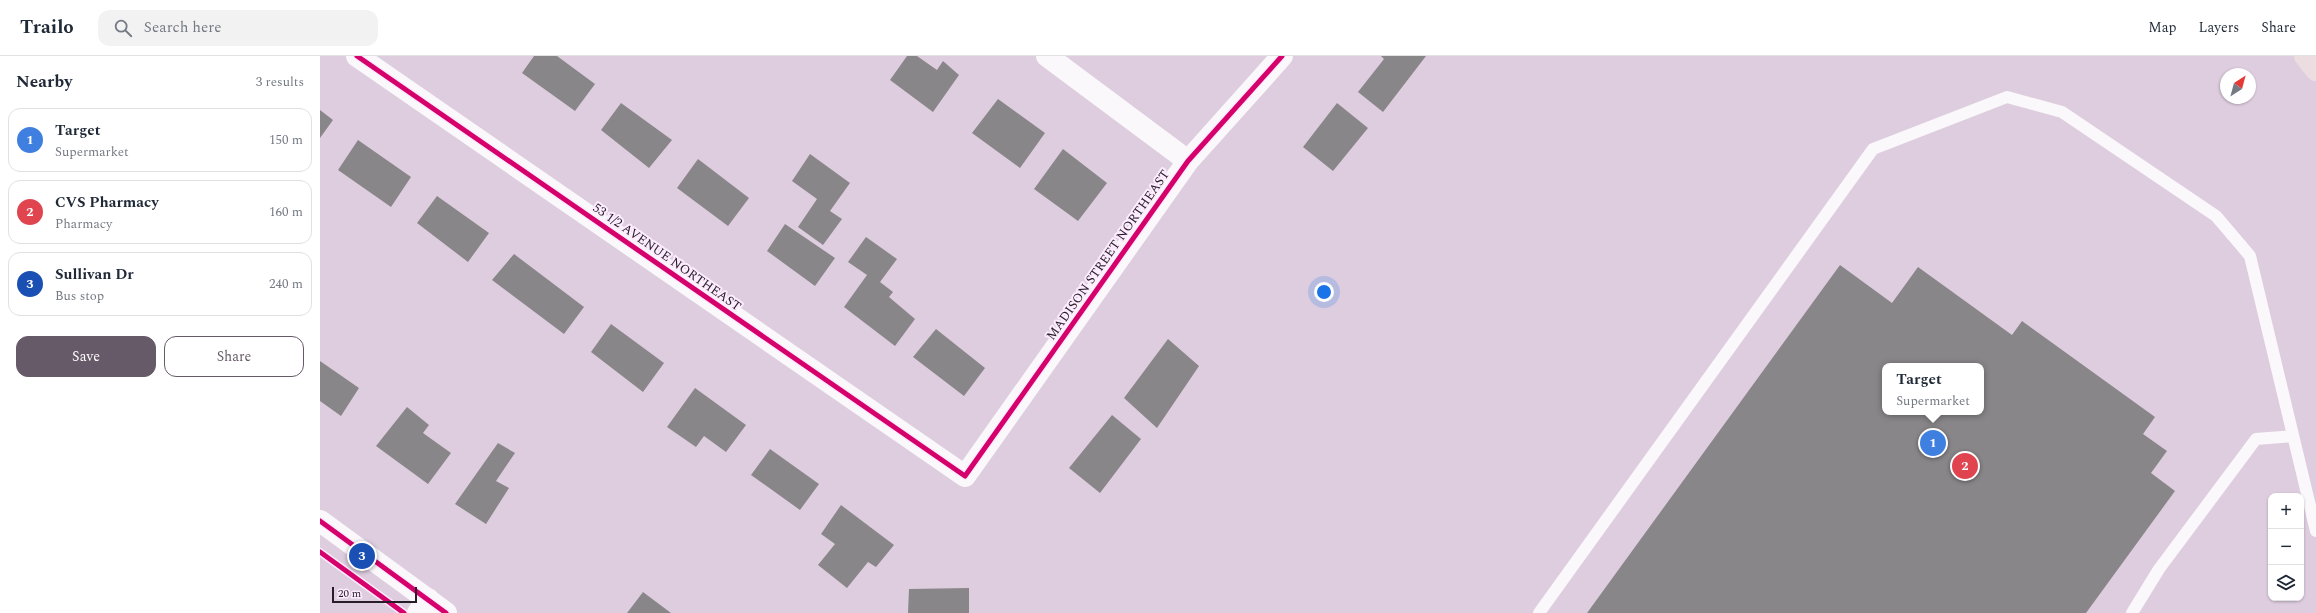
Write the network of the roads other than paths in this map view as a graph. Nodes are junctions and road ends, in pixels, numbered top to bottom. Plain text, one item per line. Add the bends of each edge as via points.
1 (357, 56) edge
2 (1047, 56) edge
3 (1282, 56) edge
4 (2305, 56) edge
5 (2316, 70) edge
6 (1188, 161) junction
7 (2293, 436) junction
8 (965, 476) joint
9 (320, 521) edge
10 (2316, 531) edge
11 (423, 606) edge
12 (446, 613) edge
13 (1539, 613) edge
14 (2132, 613) edge

1 - 8 street, 53 1/2 AVENUE NORTHEAST
2 - 6 street
3 - 6 street, MADISON STREET NORTHEAST
4 - 5 highway
6 - 8 street, MADISON STREET NORTHEAST
7 - 10 lane
7 - 13 lane via 2250,256 2216,216 2062,112 2007,97 1873,149
7 - 14 lane via 2256,439 2159,569
9 - 11 street
11 - 12 street

